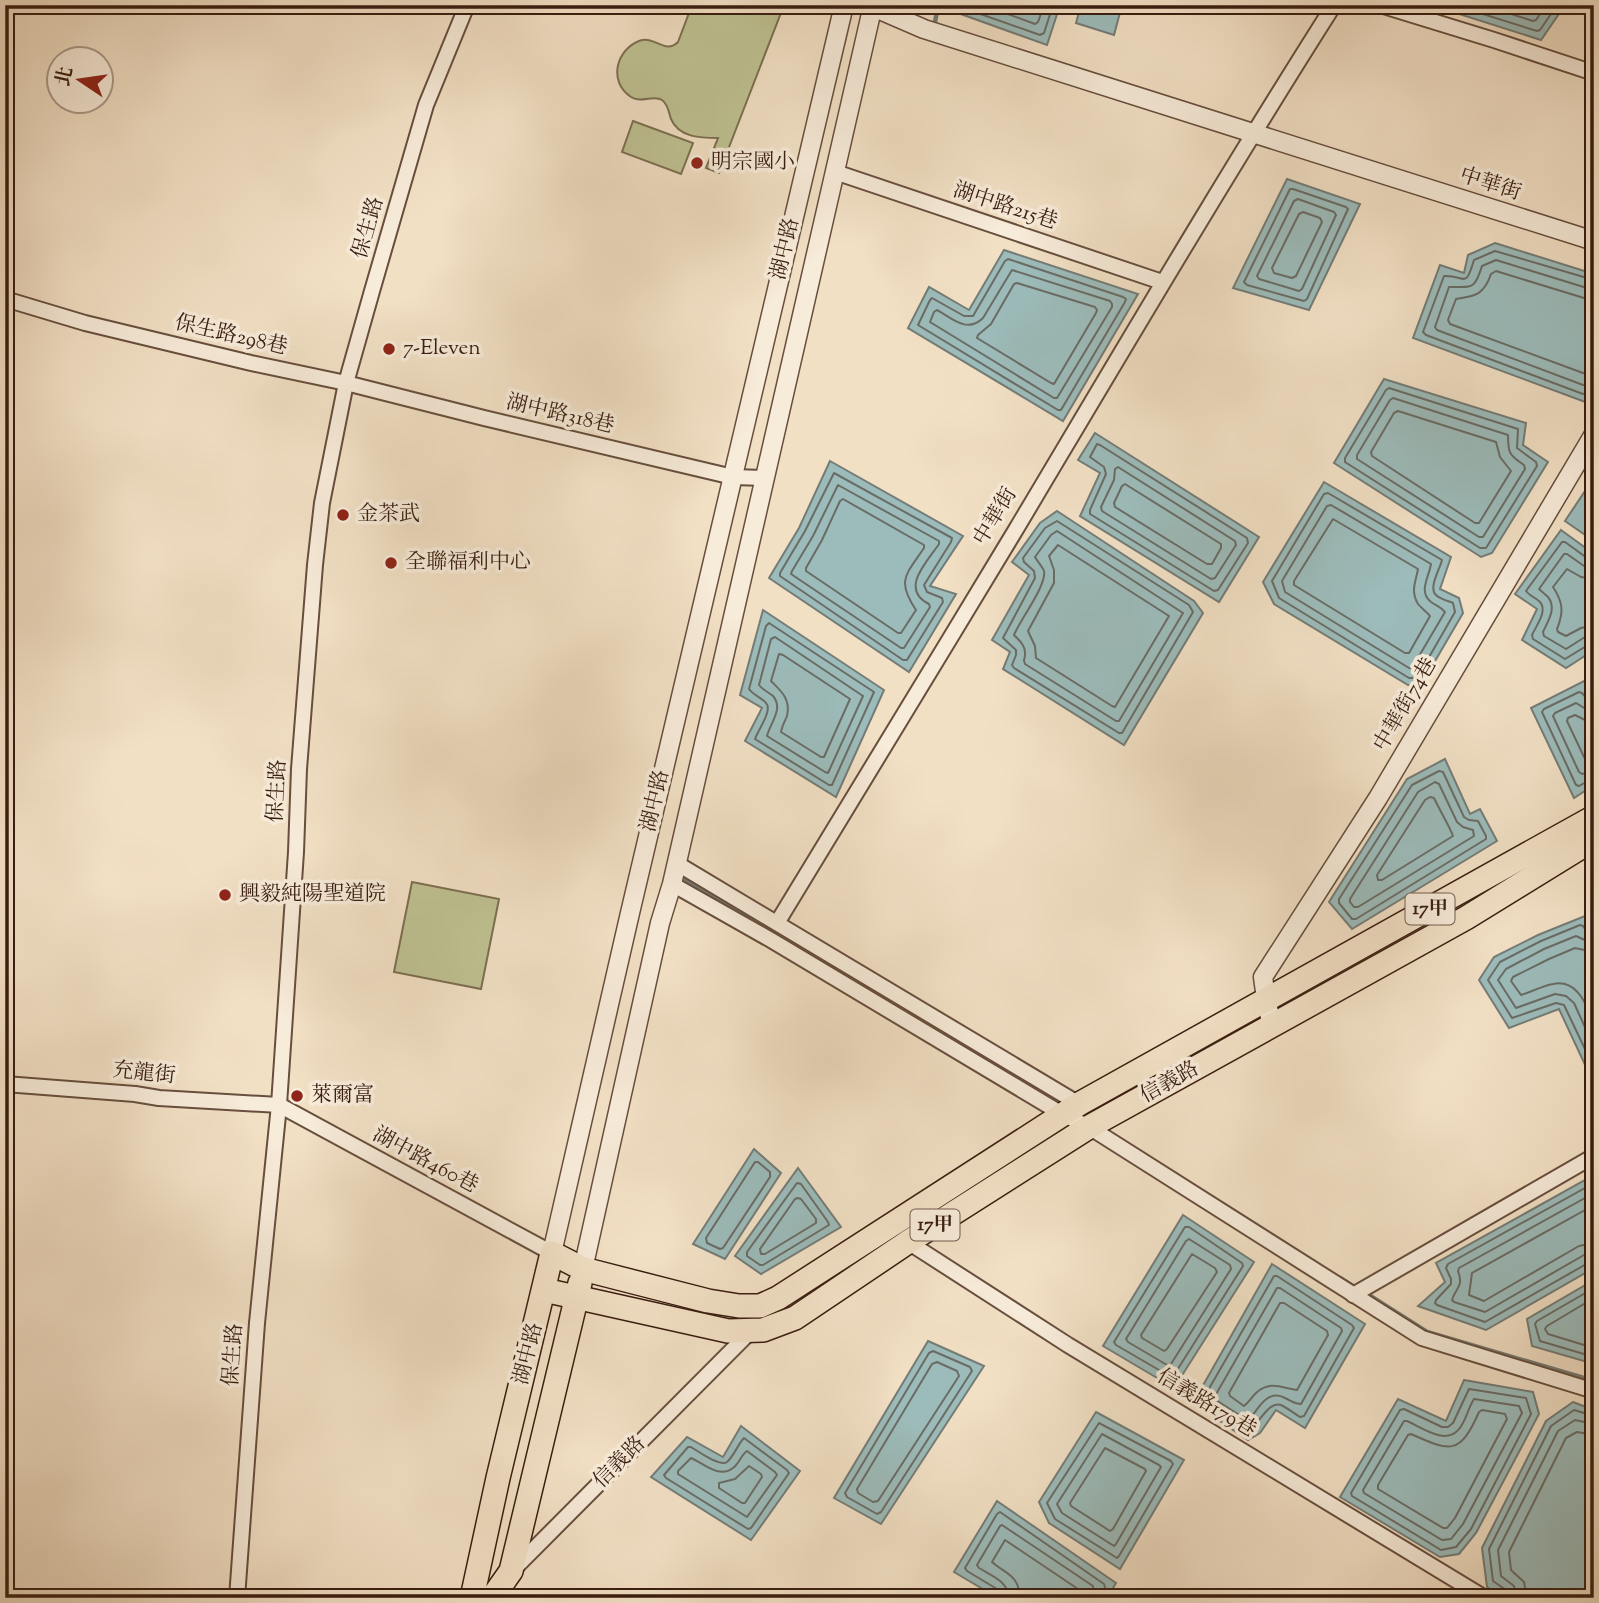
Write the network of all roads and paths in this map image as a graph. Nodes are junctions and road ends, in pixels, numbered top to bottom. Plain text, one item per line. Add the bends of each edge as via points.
1 (467, 5) edge
2 (844, 5) edge
3 (1334, 5) edge
4 (1380, 5) edge
5 (873, 6) edge
6 (1594, 73) edge
7 (1252, 133) junction
8 (835, 172) junction
9 (1594, 241) edge
10 (1162, 282) junction
11 (5, 299) edge
12 (346, 383) junction
13 (1594, 434) edge
14 (733, 477) junction
15 (765, 478) junction
16 (1594, 817) edge
17 (1594, 839) edge
18 (676, 863) junction
19 (672, 884) junction
20 (777, 923) junction
21 (1266, 999) junction
22 (1272, 1026) junction
23 (5, 1084) edge
24 (279, 1105) junction
25 (1071, 1109) junction
26 (1089, 1128) junction
27 (1594, 1156) edge
28 (908, 1242) junction
29 (552, 1253) junction
30 (583, 1269) junction
31 (544, 1290) junction
32 (1353, 1295) junction
33 (577, 1296) junction
34 (751, 1331) junction
35 (1594, 1391) edge
36 (511, 1572) junction
37 (237, 1598) edge
38 (472, 1598) edge
39 (492, 1598) edge
40 (506, 1598) edge
41 (1485, 1598) edge

1 - 12 street, 保生路 via 426,105
2 - 14 street, 湖中路
3 - 7 street, 中華街
4 - 6 street
5 - 7 street, 中華街 via 924,29
5 - 8 street, 湖中路
7 - 9 street, 中華街
7 - 10 street, 中華街
8 - 10 street, 湖中路215巷
8 - 15 street, 湖中路
10 - 20 street, 中華街
11 - 12 street, 保生路298巷 via 107,328
12 - 14 street, 湖中路318巷
12 - 24 street, 保生路 via 322,503 315,565
13 - 21 street, 中華街74巷 via 1378,798 1264,977
14 - 15 street, 湖中路318巷
14 - 29 street, 湖中路
15 - 18 street, 湖中路
16 - 21 main road, 信義路 / 17甲
17 - 22 main road, 信義路 / 17甲 via 1466,918
18 - 19 street, 湖中路
18 - 20 street
19 - 25 street
19 - 30 street, 湖中路
20 - 25 street
21 - 22 street
21 - 25 main road, 信義路 / 17甲
22 - 26 main road, 信義路 / 17甲
23 - 24 street, 充龍街
24 - 29 street, 湖中路460巷
24 - 37 street, 保生路
25 - 26 street
25 - 30 main road, 信義路 / 17甲 via 760,1306 708,1300
26 - 28 main road, 信義路 / 17甲
26 - 32 street
27 - 32 street
28 - 34 main road, 信義路 / 17甲 via 795,1318
28 - 41 street, 信義路179巷
29 - 30 main road, 17甲
29 - 31 main road, 湖中路
30 - 33 main road, 湖中路
31 - 33 main road, 信義路 / 17甲
31 - 38 main road, 湖中路
32 - 35 street via 1422,1338
33 - 34 main road, 信義路 / 17甲 via 728,1331
33 - 36 main road, 湖中路
34 - 36 street, 信義路
36 - 39 main road, 信義路
36 - 40 street, 湖中路

